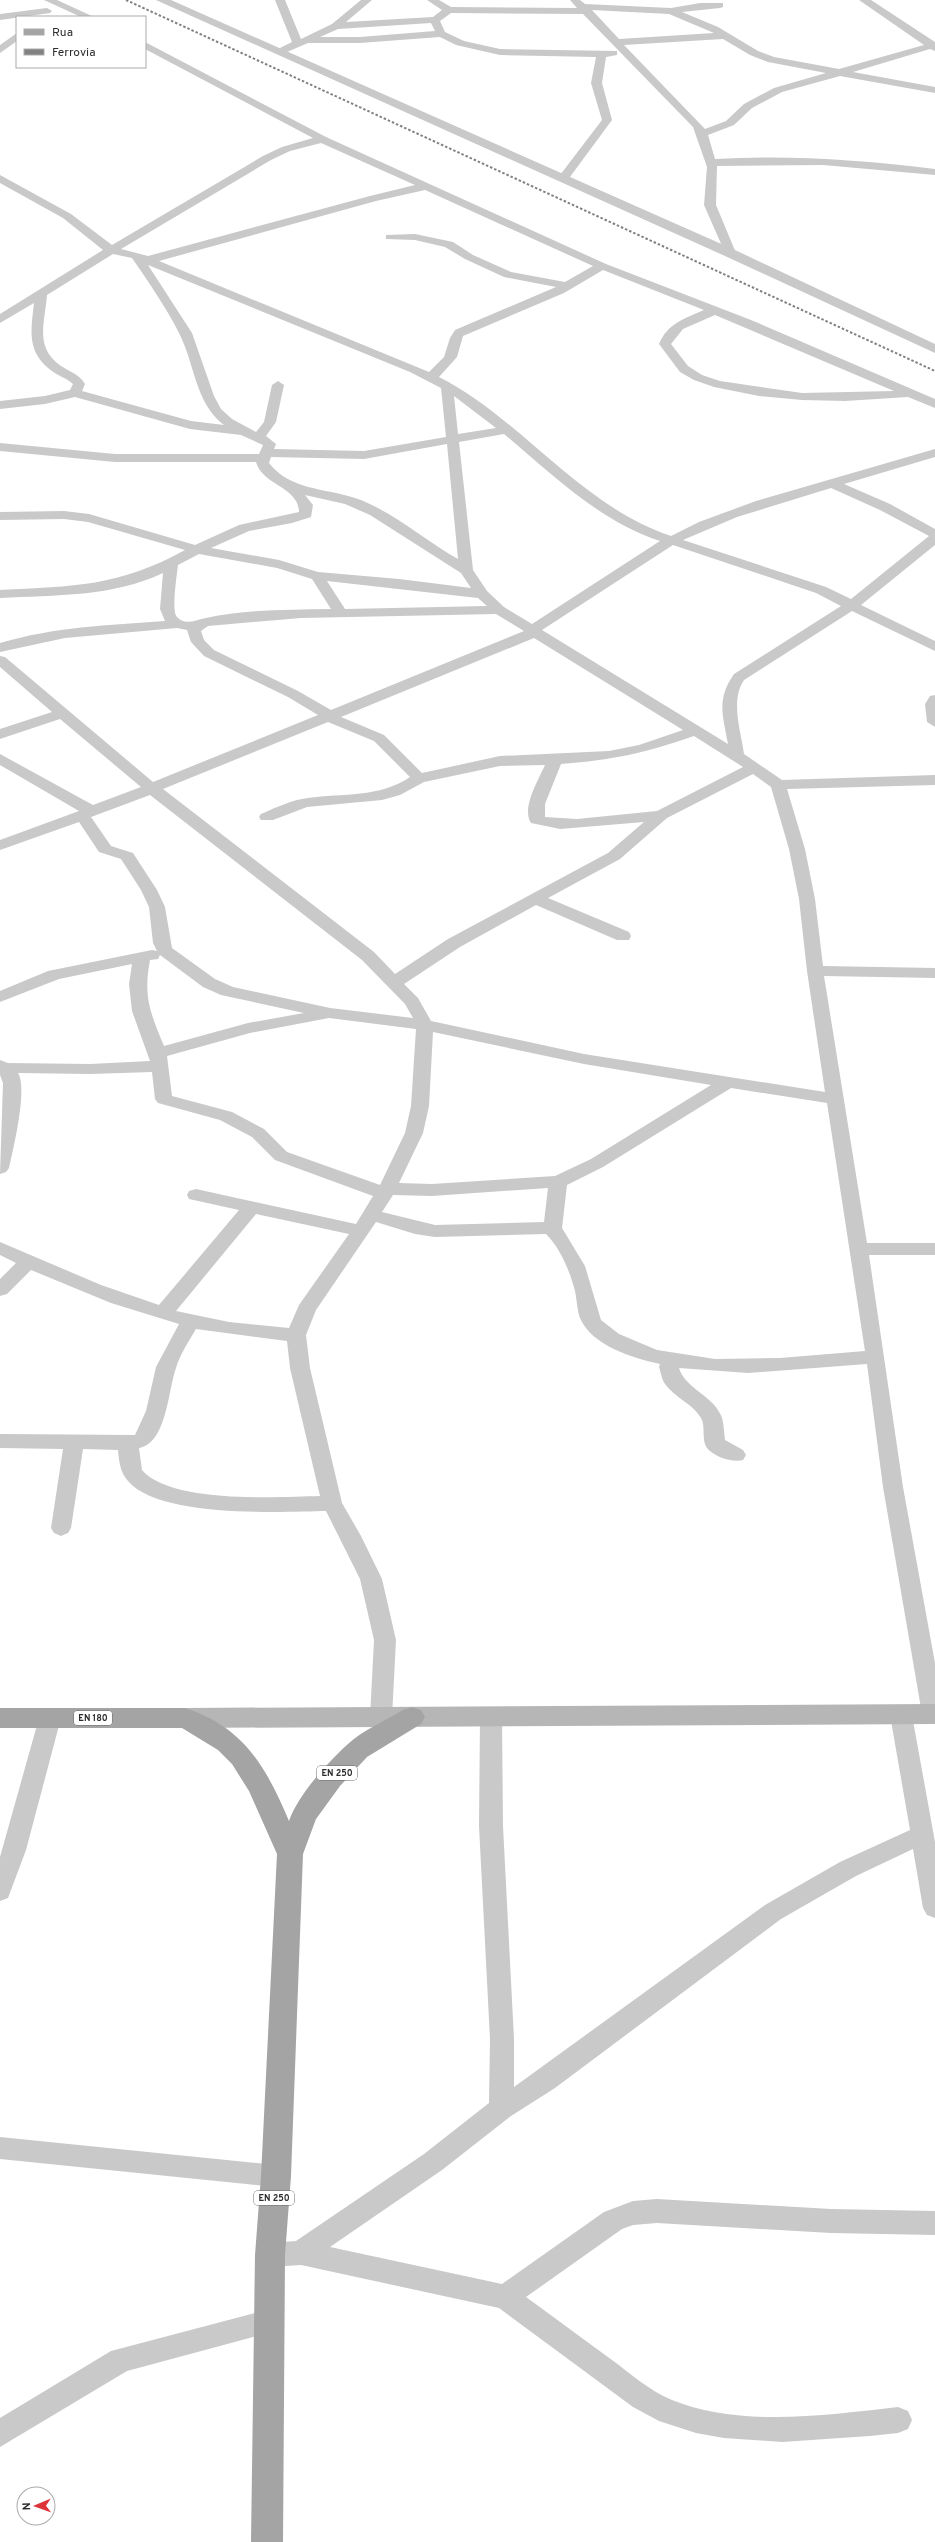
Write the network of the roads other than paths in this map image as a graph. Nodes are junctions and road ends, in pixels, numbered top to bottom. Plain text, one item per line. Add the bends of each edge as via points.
1 (162, 0) edge
2 (280, 0) edge
3 (367, 0) edge
4 (432, 0) edge
5 (576, 0) edge
6 (864, 0) edge
7 (53, 2) edge
8 (720, 5) dead end
9 (586, 9) junction
10 (450, 10) junction
11 (671, 11) junction
12 (43, 14) edge
13 (87, 16) edge
14 (0, 17) edge
15 (434, 20) junction
16 (336, 26) junction
17 (441, 34) junction
18 (726, 36) junction
19 (16, 37) edge
20 (302, 42) junction
21 (618, 42) junction
22 (146, 46) edge
23 (934, 46) edge
24 (0, 50) edge
25 (625, 51) junction
26 (280, 52) junction
27 (602, 54) junction
28 (837, 74) junction
29 (935, 90) edge
30 (702, 134) junction
31 (322, 139) junction
32 (711, 163) junction
33 (935, 172) edge
34 (0, 178) edge
35 (563, 180) junction
36 (428, 186) junction
37 (390, 236) dead end
38 (111, 250) junction
39 (730, 253) junction
40 (140, 258) junction
41 (602, 266) junction
42 (568, 286) junction
43 (41, 294) junction
44 (714, 311) junction
45 (0, 319) edge
46 (935, 349) edge
47 (431, 377) junction
48 (278, 385) dead end
49 (447, 386) junction
50 (74, 393) junction
51 (912, 393) junction
52 (935, 404) edge
53 (0, 405) edge
54 (505, 430) junction
55 (241, 431) junction
56 (260, 437) junction
57 (451, 438) junction
58 (0, 447) edge
59 (935, 453) edge
60 (266, 456) junction
61 (833, 484) junction
62 (293, 489) junction
63 (0, 516) edge
64 (935, 534) edge
65 (935, 538) edge
66 (673, 540) junction
67 (195, 549) junction
68 (171, 565) junction
69 (466, 570) junction
70 (317, 576) junction
71 (0, 594) edge
72 (482, 594) junction
73 (852, 605) junction
74 (499, 610) junction
75 (340, 612) junction
76 (176, 624) junction
77 (194, 627) junction
78 (534, 631) junction
79 (935, 647) edge
80 (0, 648) edge
81 (0, 660) edge
82 (935, 699) edge
83 (63, 713) junction
84 (329, 716) junction
85 (935, 722) edge
86 (695, 731) junction
87 (0, 734) edge
88 (737, 757) junction
89 (0, 759) edge
90 (555, 760) junction
91 (754, 767) junction
92 (419, 778) junction
93 (935, 780) edge
94 (778, 785) junction
95 (151, 788) junction
96 (87, 813) junction
97 (661, 815) junction
98 (267, 817) dead end
99 (0, 845) edge
100 (536, 899) junction
101 (623, 936) dead end
102 (165, 951) junction
103 (142, 958) junction
104 (815, 972) junction
105 (935, 973) edge
106 (395, 982) junction
107 (0, 997) edge
108 (330, 1013) junction
109 (425, 1025) junction
110 (160, 1060) junction
111 (1, 1066) edge
112 (728, 1082) junction
113 (835, 1099) junction
114 (0, 1168) edge
115 (558, 1182) junction
116 (386, 1192) junction
117 (196, 1194) dead end
118 (251, 1208) junction
119 (372, 1215) junction
120 (552, 1229) junction
121 (361, 1231) junction
122 (0, 1248) edge
123 (935, 1248) edge
124 (858, 1249) junction
125 (29, 1261) junction
126 (0, 1290) edge
127 (163, 1313) junction
128 (190, 1320) junction
129 (296, 1335) junction
130 (876, 1357) junction
131 (671, 1362) junction
132 (0, 1441) edge
133 (74, 1441) junction
134 (128, 1443) junction
135 (736, 1455) dead end
136 (332, 1503) junction
137 (61, 1528) dead end
138 (927, 1636) edge
139 (934, 1714) edge
140 (901, 1716) junction
141 (381, 1717) junction
142 (412, 1717) junction
143 (0, 1718) edge
144 (50, 1718) junction
145 (185, 1718) junction
146 (491, 1718) junction
147 (921, 1835) junction
148 (290, 1854) junction
149 (0, 1891) edge
150 (935, 1908) edge
151 (502, 2108) junction
152 (0, 2148) edge
153 (276, 2176) junction
154 (935, 2223) edge
155 (301, 2253) junction
156 (270, 2255) junction
157 (505, 2297) junction
158 (270, 2321) junction
159 (898, 2420) dead end
160 (0, 2434) edge
161 (267, 2542) edge

1 - 26 street
2 - 20 street
3 - 16 street
4 - 10 street
5 - 9 street
6 - 23 street
7 - 12 street
7 - 13 street
8 - 11 street
9 - 10 street
9 - 11 street
9 - 21 street
10 - 15 street
11 - 18 street
12 - 14 street
15 - 16 street
15 - 17 street
16 - 20 street
17 - 20 street
17 - 27 street via 464,45 494,53
18 - 21 street
18 - 28 street via 754,53 772,60
19 - 24 street
20 - 26 street
21 - 25 street
22 - 31 street
23 - 28 street via 884,58
25 - 27 street
25 - 30 street via 697,125
26 - 35 street
27 - 35 street via 595,74 597,92 606,111 607,120
28 - 29 street
28 - 30 street via 763,96 730,123
30 - 32 street
31 - 36 street
31 - 38 street via 286,149 267,158
32 - 33 street via 838,161
32 - 39 street via 710,205
34 - 38 street via 67,216
35 - 39 street
36 - 40 street
36 - 41 street
37 - 42 street via 415,237 449,244 475,260 508,275
38 - 40 street
38 - 43 street
39 - 46 street
40 - 47 street
40 - 55 street via 162,291 192,346 203,386 217,412
41 - 42 street
41 - 44 street
42 - 47 street via 459,333 454,338 453,353 449,360
43 - 45 street
43 - 50 street via 36,340 44,357 50,363 76,378 79,384
44 - 51 street
44 - 51 street via 674,328 667,336 665,344 670,353 679,365 693,375 713,383 748,390 826,399
47 - 49 street
48 - 56 street via 270,422
49 - 54 street via 469,399
49 - 57 street
50 - 53 street via 45,400
50 - 55 street via 190,425
51 - 52 street
54 - 57 street
54 - 66 street via 567,482 624,522
55 - 56 street
56 - 60 street via 270,444
57 - 60 street via 364,455
57 - 69 street
58 - 60 street via 115,458
59 - 61 street
60 - 62 street via 262,463 270,473
61 - 64 street via 885,507
61 - 66 street via 755,505 703,525
62 - 67 street via 306,505 306,514 244,528
62 - 69 street via 349,501 375,511 412,538
63 - 67 street via 64,515 89,518
65 - 73 street via 904,566
66 - 73 street via 793,580
66 - 78 street via 615,574
67 - 68 street
67 - 70 street via 278,564
68 - 71 street via 121,584 68,591
68 - 76 street via 167,609 168,616
69 - 72 street
70 - 72 street
70 - 75 street
72 - 74 street
73 - 79 street
73 - 88 street via 740,676 731,689 729,701
74 - 75 street
74 - 78 street
75 - 77 street via 250,618 204,623
76 - 77 street
76 - 80 street via 69,634
77 - 84 street via 201,646 209,653 293,694
78 - 84 street
78 - 86 street
81 - 83 street
82 - 85 street via 932,704
83 - 87 street
83 - 95 street
84 - 92 street via 342,724 379,738
84 - 95 street
86 - 88 street
86 - 90 street via 642,749 609,756
88 - 91 street
89 - 96 street
90 - 92 street via 500,761
90 - 97 street via 537,804 537,820 543,824
91 - 94 street
91 - 97 street
92 - 98 street via 396,793 340,802 313,802 294,806
93 - 94 street
94 - 104 street via 797,849 807,899
95 - 96 street
95 - 106 street via 368,956
96 - 99 street
96 - 102 street via 105,849 127,856 149,890 157,907 161,943
97 - 100 street via 614,856
100 - 101 street
100 - 106 street via 454,943
102 - 103 street
102 - 108 street via 209,983 227,991
103 - 107 street via 54,975
103 - 110 street via 137,984 141,1011
104 - 105 street
104 - 113 street
106 - 109 street via 412,1002
108 - 109 street
108 - 110 street via 248,1028
109 - 112 street via 584,1059
109 - 116 street via 420,1106 416,1127
110 - 111 street via 90,1069
110 - 116 street via 164,1099 226,1116 258,1133 281,1156
111 - 114 street via 10,1076 12,1083 9,1132
112 - 113 street
112 - 115 street via 597,1163
113 - 124 street
115 - 116 street
115 - 120 street
116 - 119 street
117 - 118 street
118 - 121 street
118 - 127 street
119 - 120 street via 415,1228 435,1231 536,1227
119 - 121 street
120 - 131 street via 568,1255 583,1289 589,1316 598,1329 617,1342
121 - 129 street via 306,1310
122 - 125 street
123 - 124 street
124 - 130 street
125 - 126 street
125 - 127 street
127 - 128 street
128 - 129 street via 241,1330
128 - 134 street via 166,1367 156,1411 145,1438
129 - 136 street via 300,1368
130 - 131 street via 716,1366
130 - 138 street via 893,1487
131 - 135 street via 669,1367 672,1381 696,1398 712,1418 715,1444
132 - 133 street
133 - 134 street
133 - 137 street
134 - 136 street via 131,1470 136,1478 155,1490 172,1496 256,1504
136 - 141 street via 371,1579 385,1640
138 - 139 street
139 - 140 main road
140 - 146 main road
140 - 147 street
141 - 142 main road, EN 180
141 - 145 main road, EN 180
142 - 146 main road
142 - 148 main road, EN 250 via 358,1750 331,1779 304,1815
143 - 144 main road, EN 180
144 - 145 main road, EN 180
144 - 149 street via 14,1850
145 - 148 main road, EN 250 via 209,1728 227,1741 244,1759 260,1784
146 - 151 street via 491,1826 502,2040
147 - 150 street
147 - 151 street via 848,1869 773,1912 546,2080
148 - 153 main road, EN 250
151 - 155 street via 433,2162
152 - 153 street
153 - 156 main road, EN 250
154 - 157 street via 831,2221 739,2214 633,2213 614,2220
155 - 156 street
155 - 157 street
156 - 158 main road, EN 250
157 - 159 street via 642,2398 668,2412 704,2423 788,2429 839,2427
158 - 160 street via 121,2360
158 - 161 main road, EN 250

